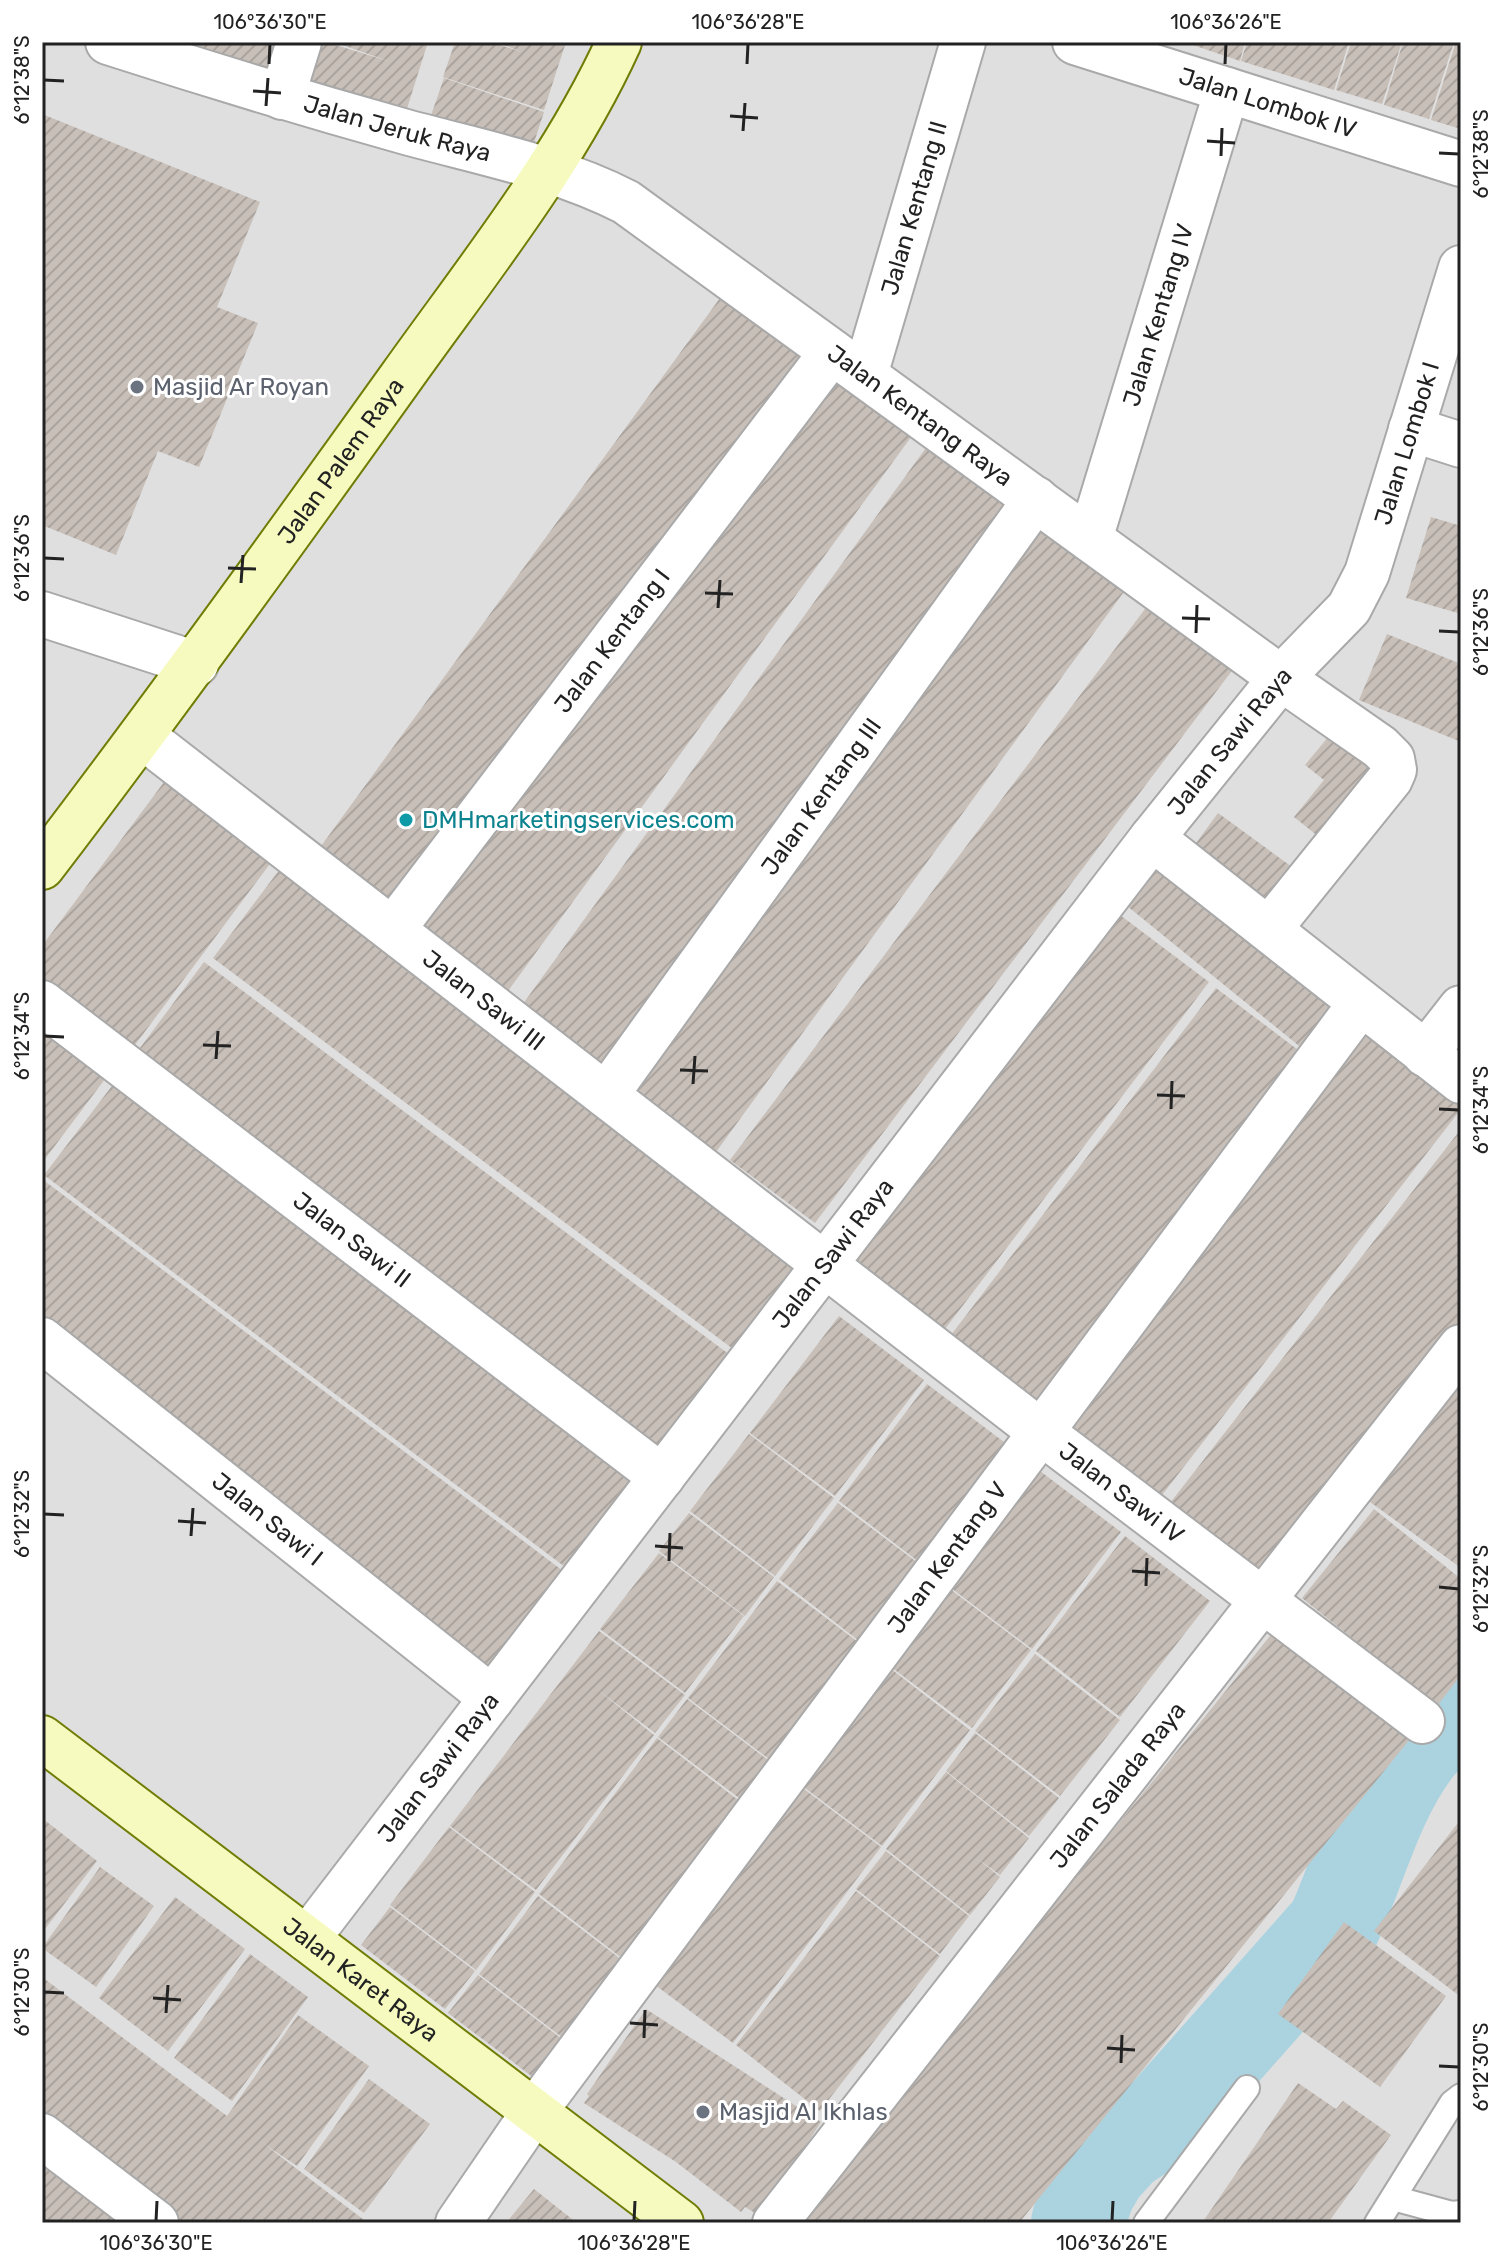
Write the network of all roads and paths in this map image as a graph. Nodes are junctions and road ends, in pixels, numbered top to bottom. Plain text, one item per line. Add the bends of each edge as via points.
1 (108, 42) edge
2 (299, 42) edge
3 (619, 42) edge
4 (963, 42) edge
5 (1075, 42) edge
6 (1227, 90) junction
7 (282, 97) junction
8 (1461, 164) edge
9 (548, 172) junction
10 (1461, 268) edge
11 (848, 363) junction
12 (1411, 429) junction
13 (1461, 445) edge
14 (1036, 499) junction
15 (1090, 539) junction
16 (1367, 573) joint
17 (42, 614) edge
18 (196, 664) junction
19 (1281, 678) junction
20 (142, 736) junction
21 (1152, 838) junction
22 (42, 867) edge
23 (393, 929) junction
24 (1269, 929) junction
25 (42, 1003) edge
26 (1361, 1003) junction
27 (1461, 1008) edge
28 (1425, 1054) junction
29 (1461, 1081) edge
30 (606, 1095) junction
31 (824, 1264) junction
32 (42, 1340) edge
33 (1461, 1347) edge
34 (1041, 1432) junction
35 (662, 1477) junction
36 (1262, 1601) junction
37 (492, 1698) junction
38 (1422, 1721) dead end
39 (42, 1738) edge
40 (307, 1939) junction
41 (1247, 2088) dead end
42 (1461, 2096) edge
43 (534, 2112) junction
44 (42, 2136) edge
45 (1393, 2198) junction
46 (1461, 2213) edge
47 (156, 2223) edge
48 (458, 2223) edge
49 (681, 2223) edge
50 (775, 2223) edge
51 (1146, 2223) edge
52 (1377, 2223) edge

1 - 7 street, Jalan Jeruk Raya
2 - 7 street
3 - 9 street, Jalan Palem Raya
4 - 11 street, Jalan Kentang II
5 - 6 street, Jalan Lombok IV
6 - 8 street, Jalan Lombok IV
6 - 15 street, Jalan Kentang IV
7 - 9 street, Jalan Jeruk Raya
9 - 11 street, Jalan Kentang Raya via 626,202
9 - 18 street, Jalan Palem Raya
10 - 12 street, Jalan Lombok I
11 - 14 street, Jalan Kentang Raya
11 - 23 street, Jalan Kentang I
12 - 13 street
12 - 16 street, Jalan Lombok I
14 - 15 street, Jalan Kentang Raya
14 - 30 street, Jalan Kentang III
15 - 19 street, Jalan Kentang Raya
16 - 19 street, Jalan Sawi Raya via 1349,608
17 - 18 street
18 - 20 street, Jalan Palem Raya
19 - 21 street, Jalan Sawi Raya
19 - 24 street, Jalan Kentang Raya via 1389,754 1394,770
20 - 22 street, Jalan Palem Raya
20 - 23 street, Jalan Sawi III
21 - 24 street
21 - 31 street, Jalan Sawi Raya
23 - 30 street, Jalan Sawi III
24 - 26 street
25 - 35 street, Jalan Sawi II
26 - 28 street
26 - 34 street, Jalan Kentang V
27 - 28 street
28 - 29 street
30 - 31 street, Jalan Sawi III
31 - 34 street, Jalan Sawi IV
31 - 35 street, Jalan Sawi Raya
32 - 37 street, Jalan Sawi I
33 - 36 street, Jalan Salada Raya
34 - 36 street, Jalan Sawi IV
34 - 43 street, Jalan Kentang V
35 - 37 street, Jalan Sawi Raya
36 - 38 street, Jalan Sawi IV
36 - 50 street, Jalan Salada Raya
37 - 40 street, Jalan Sawi Raya
39 - 40 street, Jalan Karet Raya
40 - 43 street, Jalan Karet Raya
41 - 51 lane
42 - 45 lane
43 - 48 street, Jalan Kentang V
43 - 49 street, Jalan Karet Raya
44 - 47 street
45 - 46 lane
45 - 52 lane

